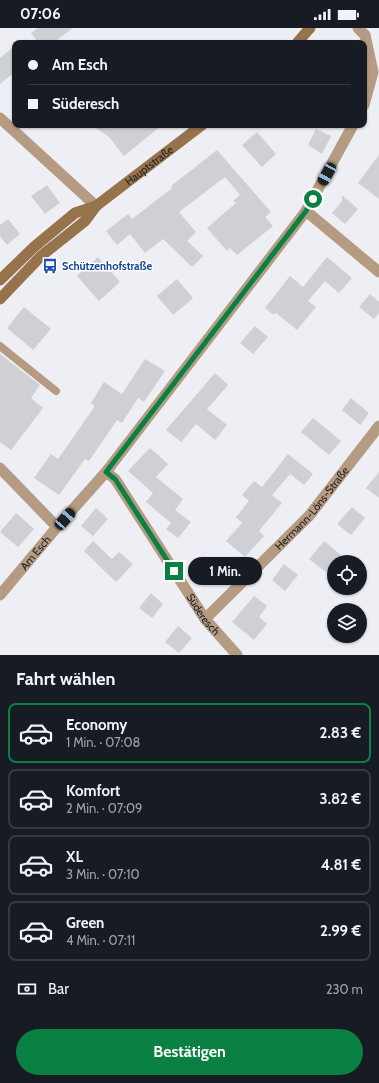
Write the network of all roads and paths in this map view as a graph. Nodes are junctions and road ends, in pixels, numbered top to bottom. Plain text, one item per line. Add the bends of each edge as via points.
1 (310, 28) edge
2 (358, 28) edge
3 (300, 40) edge
4 (366, 40) edge
5 (367, 46) edge
6 (367, 93) edge
7 (0, 118) edge
8 (198, 128) edge
9 (351, 128) edge
10 (96, 206) junction
11 (306, 211) junction
12 (379, 272) edge
13 (0, 280) edge
14 (0, 299) edge
15 (0, 346) edge
16 (56, 391) dead end
17 (379, 426) edge
18 (0, 468) edge
19 (106, 472) junction
20 (57, 527) junction
21 (0, 595) edge
22 (205, 619) junction
23 (237, 655) edge

1 - 3 main road
2 - 4 street
5 - 6 street via 372,72
7 - 10 street
8 - 10 main road, Hauptstraße
9 - 11 street, Am Esch
10 - 13 main road, Hauptstraße via 75,213
10 - 14 main road, Hauptstraße via 85,221 41,256
11 - 12 street
11 - 19 street, Am Esch
15 - 16 lane
17 - 22 street, Hermann-Löns-Straße via 309,516
18 - 20 street
19 - 20 street, Am Esch
19 - 22 street, Süderesch via 115,479
20 - 21 street, Am Esch
22 - 23 street, Süderesch

